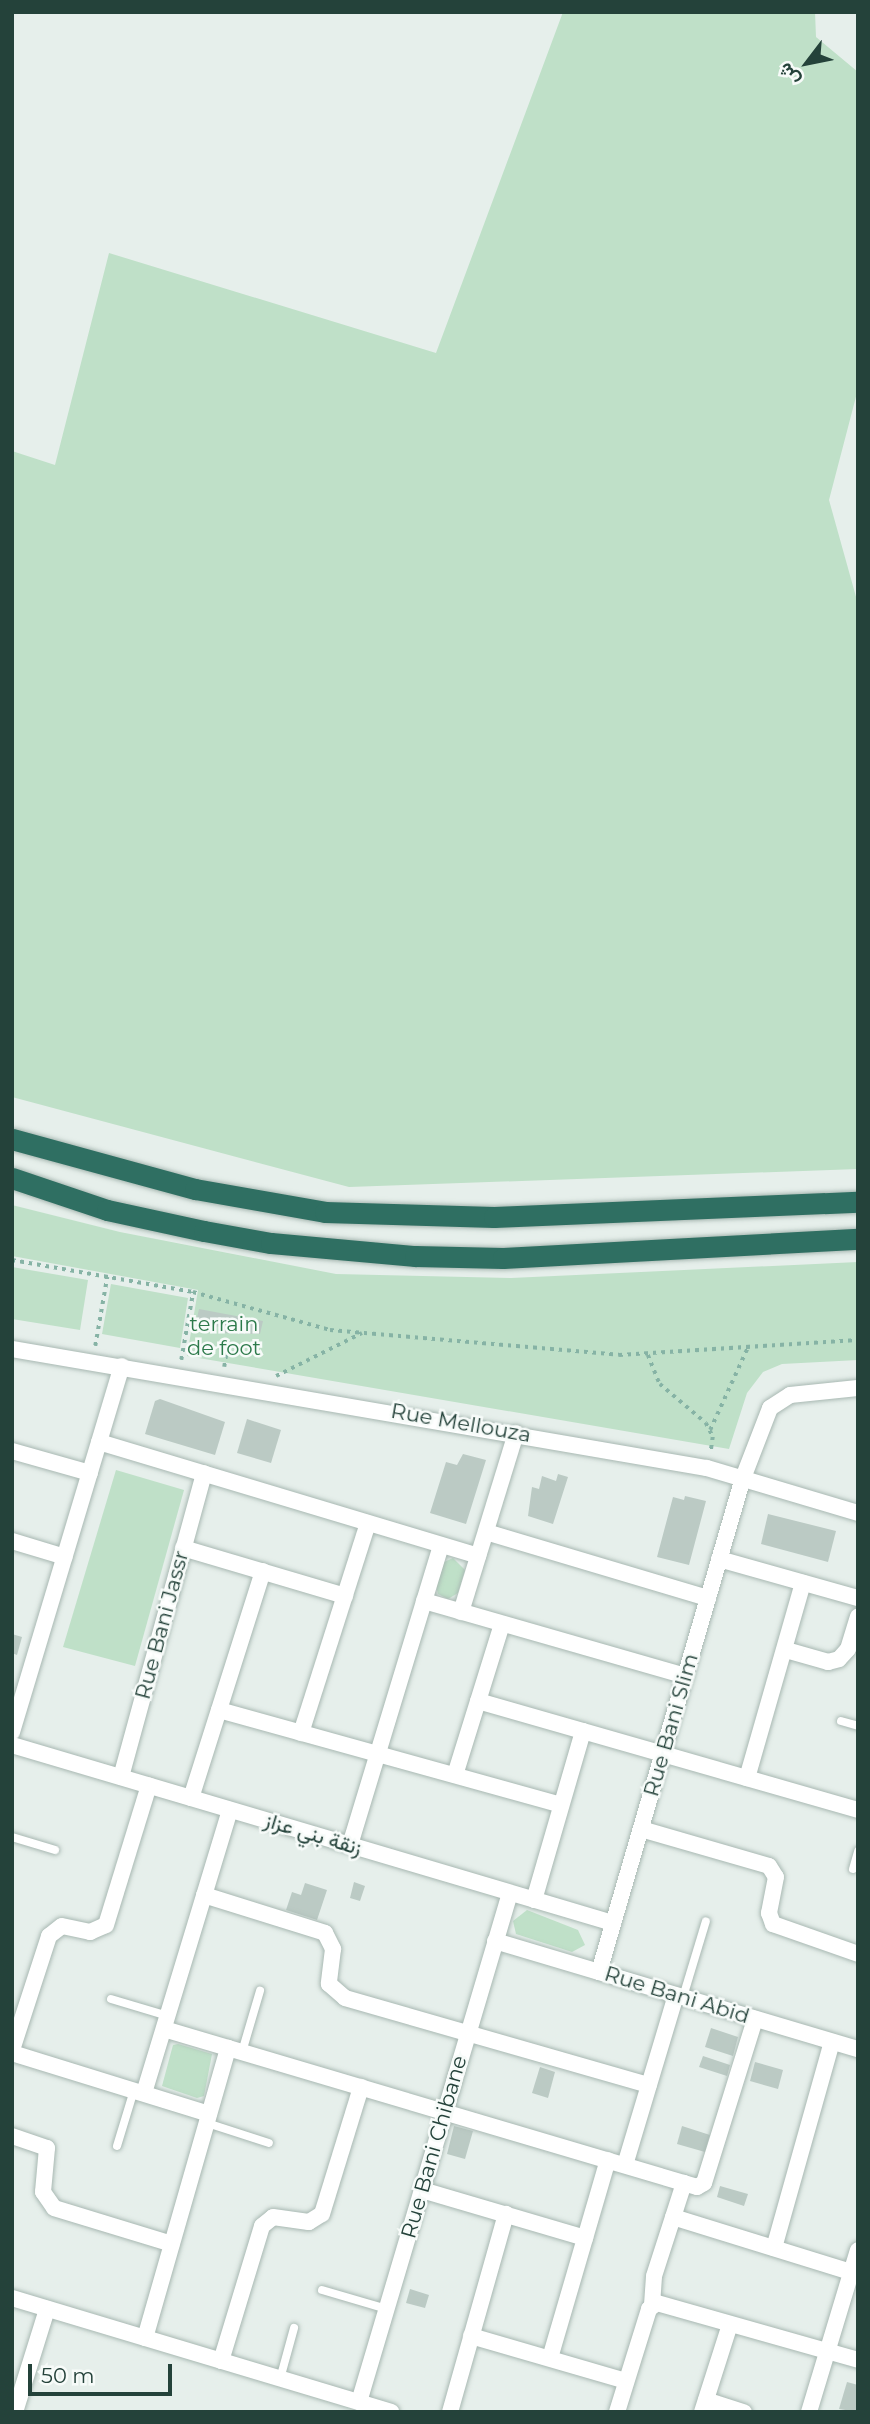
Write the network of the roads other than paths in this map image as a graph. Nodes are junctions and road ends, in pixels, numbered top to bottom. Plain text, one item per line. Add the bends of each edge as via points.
1 (12, 1139) edge
2 (12, 1178) edge
3 (858, 1202) edge
4 (858, 1240) edge
5 (12, 1349) edge
6 (122, 1366) junction
7 (858, 1388) edge
8 (516, 1433) junction
9 (99, 1442) junction
10 (12, 1451) edge
11 (90, 1473) junction
12 (204, 1473) junction
13 (743, 1478) junction
14 (858, 1513) edge
15 (368, 1523) junction
16 (486, 1532) junction
17 (12, 1541) edge
18 (441, 1545) junction
19 (183, 1548) junction
20 (478, 1556) junction
21 (65, 1557) junction
22 (719, 1559) junction
23 (263, 1571) junction
24 (803, 1583) junction
25 (345, 1595) junction
26 (708, 1598) junction
27 (858, 1598) edge
28 (424, 1601) junction
29 (461, 1612) junction
30 (858, 1617) edge
31 (502, 1623) junction
32 (786, 1650) junction
33 (685, 1676) junction
34 (478, 1701) junction
35 (219, 1710) junction
36 (841, 1721) dead end
37 (858, 1726) edge
38 (583, 1731) junction
39 (12, 1732) edge
40 (301, 1733) junction
41 (12, 1745) edge
42 (662, 1754) junction
43 (378, 1755) junction
44 (455, 1775) junction
45 (121, 1777) junction
46 (747, 1778) junction
47 (149, 1785) junction
48 (191, 1798) junction
49 (561, 1805) junction
50 (230, 1810) junction
51 (858, 1810) edge
52 (641, 1829) junction
53 (12, 1837) edge
54 (350, 1845) junction
55 (55, 1850) dead end
56 (858, 1851) edge
57 (853, 1869) dead end
58 (510, 1893) junction
59 (204, 1895) junction
60 (534, 1900) junction
61 (706, 1921) dead end
62 (613, 1923) junction
63 (495, 1941) junction
64 (858, 1954) edge
65 (599, 1972) junction
66 (260, 1991) dead end
67 (679, 1996) junction
68 (111, 1999) dead end
69 (755, 2019) junction
70 (166, 2022) junction
71 (468, 2034) junction
72 (832, 2042) junction
73 (858, 2049) edge
74 (235, 2050) junction
75 (12, 2052) edge
76 (649, 2085) junction
77 (361, 2087) junction
78 (139, 2092) junction
79 (445, 2112) junction
80 (208, 2119) junction
81 (12, 2136) edge
82 (269, 2143) dead end
83 (117, 2146) dead end
84 (608, 2160) junction
85 (625, 2165) junction
86 (684, 2183) junction
87 (422, 2190) junction
88 (506, 2214) junction
89 (673, 2217) junction
90 (585, 2238) junction
91 (172, 2244) junction
92 (774, 2248) junction
93 (858, 2250) edge
94 (851, 2272) junction
95 (322, 2290) dead end
96 (12, 2298) edge
97 (652, 2305) junction
98 (47, 2309) junction
99 (387, 2309) junction
100 (730, 2323) junction
101 (294, 2328) dead end
102 (471, 2336) junction
103 (145, 2338) junction
104 (827, 2351) junction
105 (550, 2358) junction
106 (858, 2360) edge
107 (221, 2361) junction
108 (280, 2379) junction
109 (626, 2381) junction
110 (359, 2402) junction
111 (704, 2406) edge
112 (15, 2412) edge
113 (391, 2412) edge
114 (450, 2412) edge
115 (617, 2412) edge
116 (744, 2412) edge
117 (809, 2412) edge

1 - 3 highway via 195,1189 325,1212 494,1217
2 - 4 highway via 107,1210 204,1231 271,1243 415,1256 503,1258
5 - 6 street, Rue Mellouza
6 - 8 street, Rue Mellouza
6 - 9 street
7 - 13 street via 797,1394 776,1402
8 - 13 street, Rue Mellouza
8 - 16 street
9 - 11 street
9 - 12 street
10 - 11 street
11 - 21 street
12 - 15 street
12 - 19 street, Rue Bani Jassr
13 - 14 street, Rue Mellouza
13 - 22 street, Rue Bani Slim
15 - 18 street
15 - 25 street
16 - 20 street
16 - 26 street
17 - 21 street
18 - 20 street
18 - 28 street
19 - 23 street
19 - 45 street, Rue Bani Jassr
20 - 29 street
21 - 39 street
22 - 24 street
22 - 26 street, Rue Bani Slim
23 - 25 street
23 - 35 street
24 - 27 street
24 - 32 street
25 - 40 street
26 - 33 street, Rue Bani Slim
28 - 29 street
28 - 43 street
29 - 31 street
30 - 32 street via 848,1649 839,1659 828,1662
31 - 33 street
31 - 34 street
32 - 46 street
33 - 42 street, Rue Bani Slim
34 - 38 street
34 - 44 street
35 - 40 street
35 - 48 street
36 - 37 lane
38 - 42 street
38 - 49 street
40 - 43 street
41 - 45 street, زنقة بني عزاز
42 - 46 street
42 - 52 street, Rue Bani Slim
43 - 44 street
43 - 54 street
44 - 49 street
45 - 47 street, زنقة بني عزاز
46 - 51 street
47 - 48 street, زنقة بني عزاز
47 - 75 street via 106,1925 90,1932 62,1926 49,1936
48 - 50 street, زنقة بني عزاز
49 - 60 street
50 - 54 street, زنقة بني عزاز
50 - 59 street
52 - 62 street, Rue Bani Slim
52 - 64 street via 769,1866 776,1877 769,1913 773,1924
53 - 55 lane
54 - 58 street, زنقة بني عزاز
56 - 57 lane
58 - 60 street, زنقة بني عزاز
58 - 63 street, Rue Bani Chibane
59 - 70 street
59 - 71 street via 325,1933 333,1949 328,1984 340,1996
60 - 62 street, زنقة بني عزاز
61 - 67 lane
62 - 65 street, Rue Bani Slim
63 - 65 street, Rue Bani Abid
63 - 71 street, Rue Bani Chibane
65 - 67 street, Rue Bani Abid
66 - 74 lane
67 - 69 street, Rue Bani Abid
67 - 76 street
68 - 70 lane
69 - 72 street, Rue Bani Abid
69 - 86 street via 704,2183 697,2187
70 - 74 street
70 - 78 street
71 - 76 street
71 - 79 street, Rue Bani Chibane
72 - 73 street, Rue Bani Abid
72 - 92 street
74 - 77 street
74 - 80 street
75 - 78 street
76 - 85 street
77 - 79 street
77 - 107 street via 322,2214 305,2222 273,2217 262,2226
78 - 80 street
78 - 83 lane
79 - 84 street
79 - 87 street, Rue Bani Chibane
80 - 82 lane
80 - 91 street
81 - 91 street via 47,2148 43,2192 54,2208
84 - 85 street
84 - 90 street
85 - 86 street
86 - 89 street
87 - 88 street
87 - 99 street, Rue Bani Chibane
88 - 90 street
88 - 102 street
89 - 92 street
89 - 97 street via 652,2286
90 - 105 street
91 - 103 street
92 - 94 street
93 - 94 street
94 - 104 street
95 - 99 lane
96 - 98 street
97 - 100 street via 662,2303
97 - 109 street
98 - 103 street
98 - 112 street
99 - 110 street, Rue Bani Chibane
100 - 104 street
100 - 111 street
101 - 108 lane
102 - 105 street
102 - 114 street
103 - 107 street
104 - 106 street
104 - 117 street
105 - 109 street
107 - 108 street
108 - 110 street
109 - 115 street
110 - 113 street
111 - 116 street

